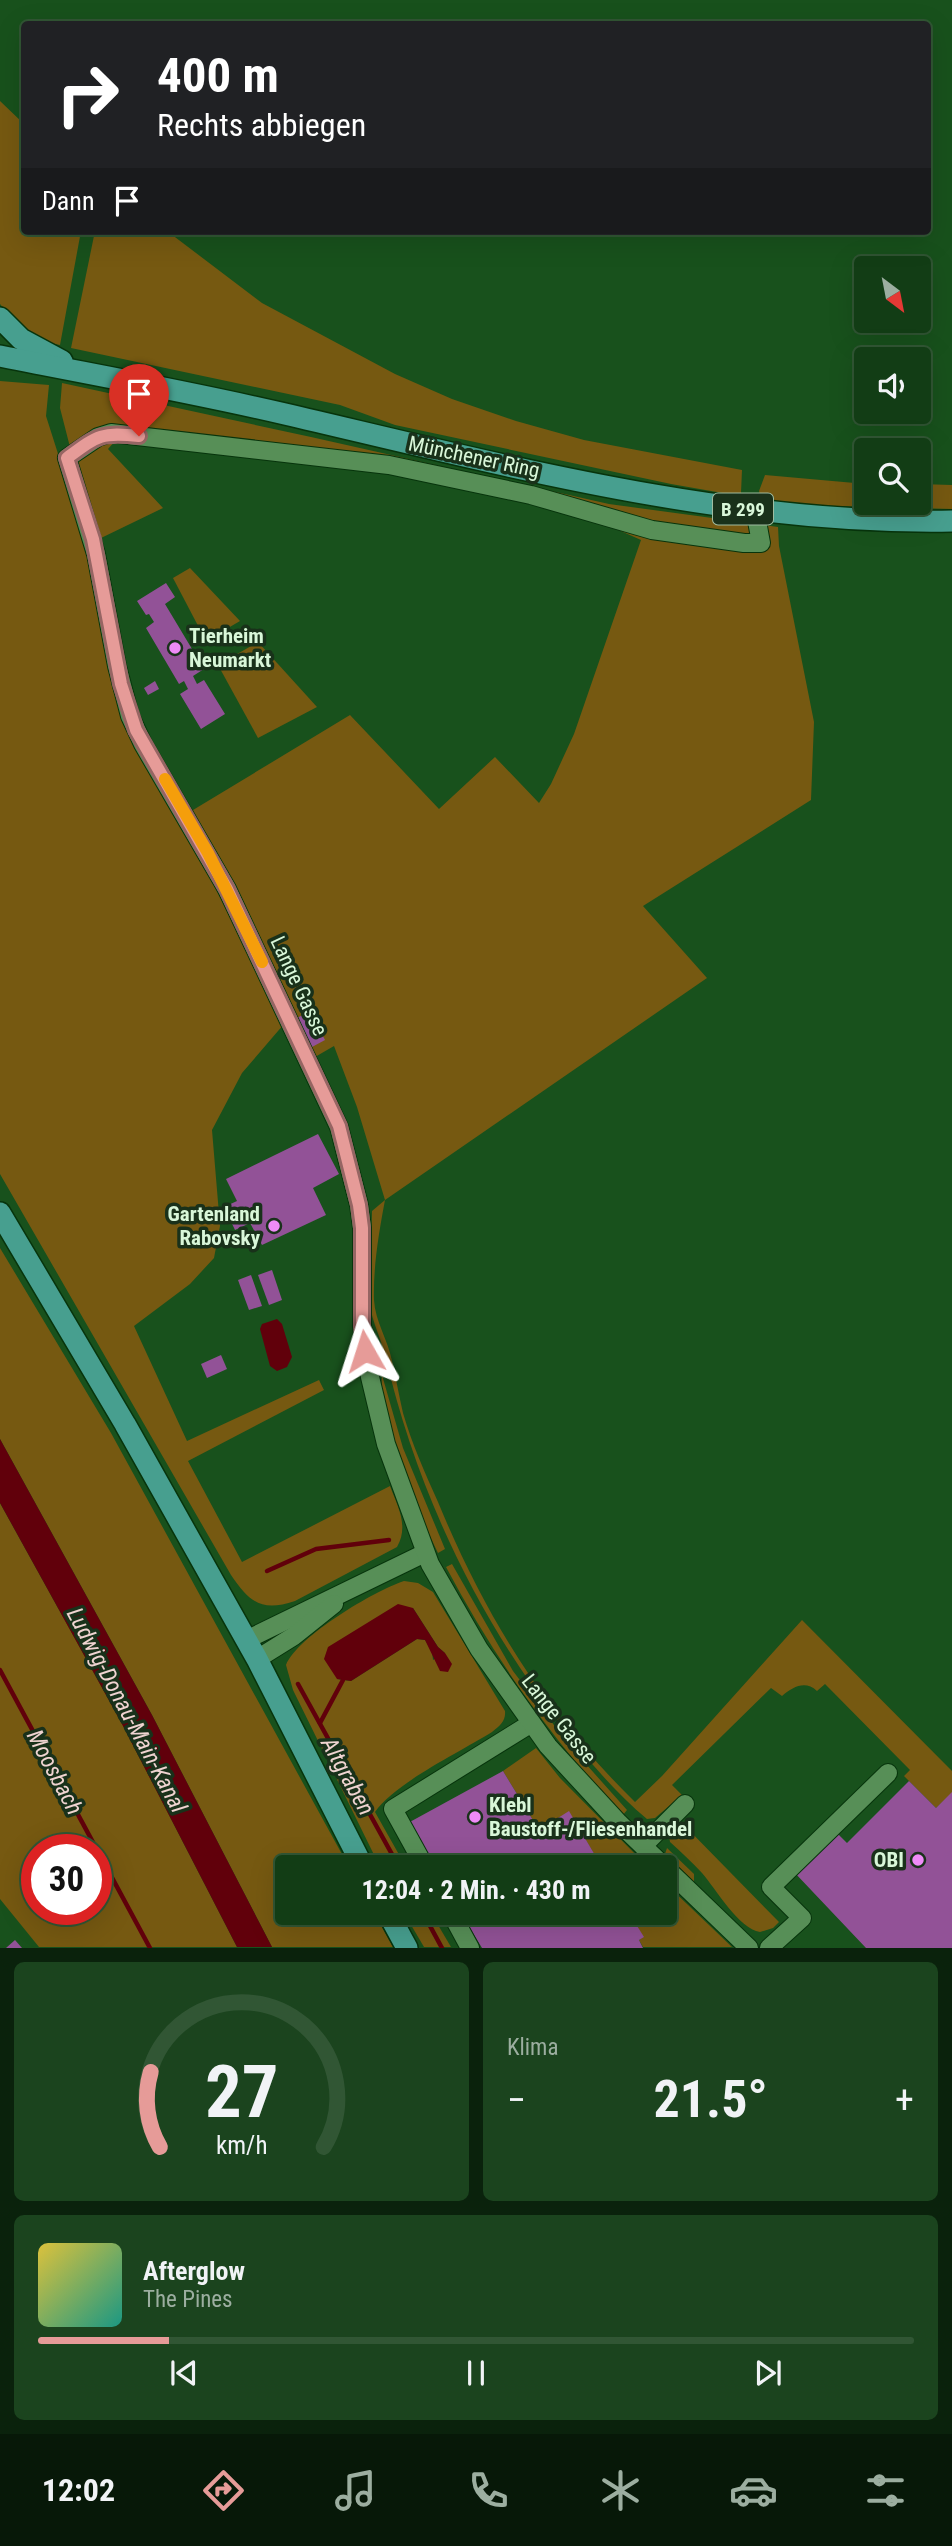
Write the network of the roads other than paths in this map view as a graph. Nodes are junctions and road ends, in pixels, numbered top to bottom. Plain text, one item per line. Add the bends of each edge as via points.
1 (0, 318) edge
2 (0, 356) edge
3 (83, 372) junction
4 (755, 510) junction
5 (952, 521) edge
6 (0, 1213) edge
7 (425, 1553) junction
8 (353, 1588) junction
9 (246, 1640) junction
10 (257, 1659) junction
11 (530, 1724) junction
12 (888, 1773) dead end
13 (685, 1804) dead end
14 (643, 1846) junction
15 (357, 1855) edge
16 (418, 1855) edge
17 (395, 1925) edge
18 (458, 1925) edge
19 (407, 1948) edge
20 (470, 1948) edge
21 (749, 1948) edge
22 (769, 1948) edge

1 - 3 main road via 21,339
2 - 3 main road, Münchener Ring / B 299
3 - 4 main road, Münchener Ring / B 299 via 631,490
4 - 5 main road, Münchener Ring / B 299 via 861,521
4 - 7 street, Lange Gasse via 761,542 744,543 652,530 531,495 389,465 111,433 67,458 93,539 121,684 136,730 227,889 339,1126 362,1228 362,1326 370,1377 386,1444
6 - 9 main road
7 - 8 street
7 - 11 street, Lange Gasse via 479,1649
8 - 9 street
8 - 10 street via 310,1625
9 - 10 main road
10 - 15 main road
11 - 14 street, Lange Gasse
11 - 16 street via 393,1809
12 - 22 street via 771,1887 802,1918
13 - 14 street
14 - 21 street, Lange Gasse
17 - 19 main road
18 - 20 street

